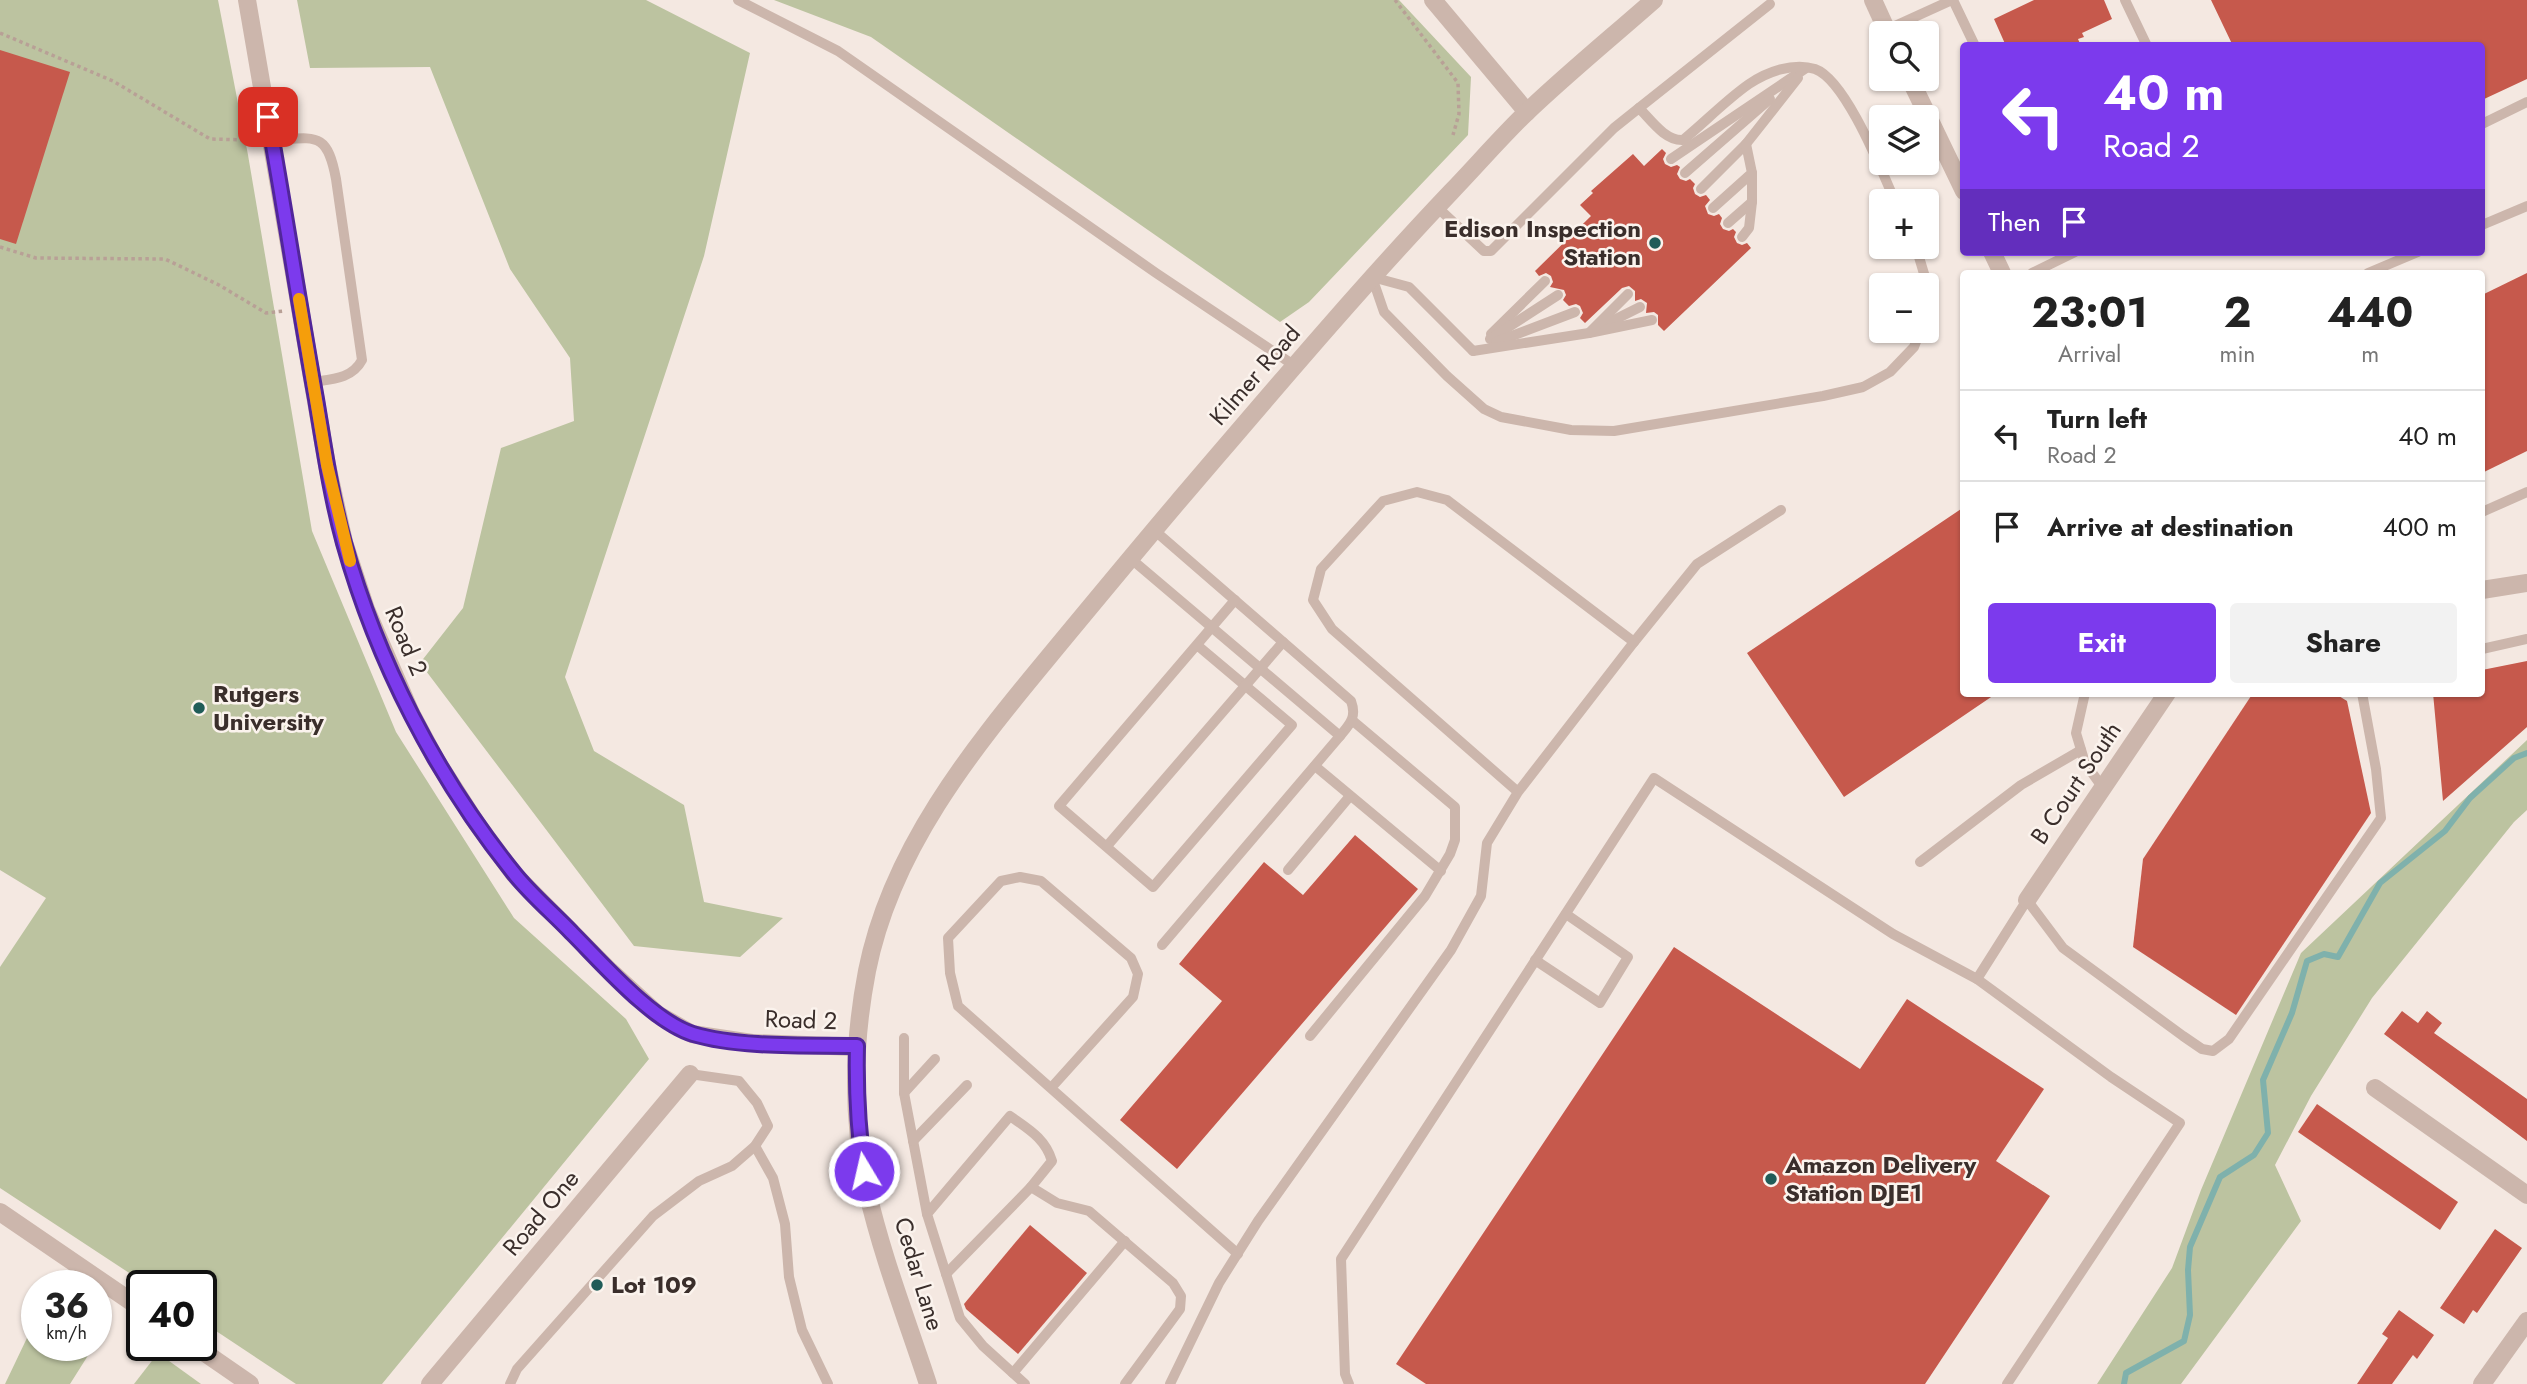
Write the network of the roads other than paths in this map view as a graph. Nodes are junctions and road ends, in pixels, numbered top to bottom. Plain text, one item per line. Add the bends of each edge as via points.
1 (247, 0) edge
2 (738, 0) edge
3 (1433, 0) edge
4 (1654, 0) edge
5 (1873, 0) edge
6 (1952, 0) edge
7 (2125, 0) edge
8 (1770, 4) dead end
9 (1882, 21) edge
10 (1909, 21) edge
11 (1973, 42) edge
12 (2145, 42) edge
13 (1806, 68) junction
14 (1916, 91) edge
15 (2527, 102) edge
16 (1639, 108) junction
17 (1527, 112) junction
18 (2485, 123) edge
19 (272, 140) junction
20 (1746, 144) junction
21 (1671, 159) dead end
22 (1685, 173) dead end
23 (1752, 173) junction
24 (1960, 183) edge
25 (1700, 189) dead end
26 (1889, 189) edge
27 (1752, 202) junction
28 (2527, 206) edge
29 (1437, 207) junction
30 (1713, 208) dead end
31 (1727, 223) dead end
32 (2485, 224) edge
33 (1742, 237) dead end
34 (2068, 256) edge
35 (2408, 256) edge
36 (2038, 270) edge
37 (2375, 270) edge
38 (1372, 277) junction
39 (1545, 281) dead end
40 (1628, 294) dead end
41 (1558, 295) dead end
42 (1640, 307) dead end
43 (1575, 312) dead end
44 (1652, 320) dead end
45 (1588, 333) junction
46 (1914, 343) edge
47 (1474, 351) junction
48 (1295, 366) junction
49 (313, 382) junction
50 (2527, 492) edge
51 (1781, 510) dead end
52 (2485, 511) edge
53 (1154, 530) junction
54 (1130, 558) junction
55 (2527, 583) edge
56 (2485, 590) edge
57 (1235, 600) junction
58 (1212, 627) junction
59 (2527, 639) edge
60 (1283, 642) junction
61 (1634, 642) junction
62 (1197, 645) junction
63 (2485, 648) edge
64 (1261, 669) junction
65 (1246, 686) junction
66 (2084, 697) edge
67 (2164, 697) edge
68 (2362, 697) edge
69 (1353, 721) junction
70 (1340, 736) junction
71 (2081, 750) junction
72 (1315, 766) junction
73 (2102, 788) junction
74 (1518, 792) junction
75 (1350, 796) junction
76 (931, 816) joint
77 (1107, 846) junction
78 (1920, 862) dead end
79 (1288, 870) dead end
80 (1441, 871) junction
81 (2027, 901) junction
82 (1566, 914) junction
83 (1162, 945) dead end
84 (1535, 960) junction
85 (1977, 979) junction
86 (1310, 1036) dead end
87 (904, 1038) dead end
88 (857, 1046) junction
89 (935, 1059) dead end
90 (690, 1074) joint
91 (967, 1085) dead end
92 (1051, 1088) junction
93 (2375, 1088) dead end
94 (904, 1093) junction
95 (913, 1141) junction
96 (755, 1146) junction
97 (1031, 1187) junction
98 (2527, 1195) edge
99 (0, 1212) edge
100 (927, 1214) junction
101 (1125, 1241) junction
102 (1238, 1254) junction
103 (946, 1274) junction
104 (126, 1298) edge
105 (2527, 1321) edge
106 (217, 1361) edge
107 (1013, 1373) junction
108 (250, 1384) edge
109 (430, 1384) edge
110 (510, 1384) edge
111 (828, 1384) edge
112 (928, 1384) edge
113 (1025, 1384) edge
114 (1125, 1384) edge
115 (1170, 1384) edge
116 (1349, 1384) edge
117 (2007, 1384) edge
118 (2482, 1384) edge

1 - 19 street, Road 2
2 - 48 lane via 838,51
3 - 17 street
4 - 17 street, Kilmer Road
5 - 9 street
6 - 10 lane
6 - 11 lane
7 - 12 lane
8 - 16 lane
13 - 16 lane via 1774,71 1749,84 1683,140 1666,135
13 - 20 lane
13 - 21 lane
13 - 22 lane
13 - 26 lane via 1818,70 1854,112
14 - 24 street
15 - 18 lane
16 - 29 lane via 1491,251 1484,251
17 - 29 street, Kilmer Road
19 - 49 street, Road 2
19 - 49 lane via 312,138 324,143 336,179 362,360 347,376
20 - 23 lane
20 - 25 lane
23 - 27 lane
23 - 30 lane
27 - 31 lane
27 - 33 lane via 1749,228
28 - 32 lane
29 - 38 street, Kilmer Road
34 - 36 lane
35 - 37 lane
38 - 46 lane via 1384,312 1484,409 1501,417 1571,430 1614,431 1863,387 1890,372
38 - 47 lane via 1409,287
38 - 48 street, Kilmer Road
39 - 47 lane
40 - 45 lane
41 - 47 lane
42 - 45 lane
43 - 47 lane
44 - 45 lane
45 - 47 lane
48 - 53 street, Kilmer Road
49 - 88 street, Road 2 via 344,542 366,609 436,760 514,874 657,1014 692,1034 752,1043
50 - 52 lane
51 - 61 lane via 1698,564
53 - 54 street, Kilmer Road
53 - 57 lane
54 - 58 lane
54 - 76 street, Kilmer Road via 976,747
55 - 56 street
57 - 58 lane
57 - 60 lane
58 - 62 lane
58 - 64 lane
59 - 63 lane
60 - 64 lane
60 - 69 lane via 1351,701
61 - 74 lane
61 - 74 lane via 1447,500 1417,492 1383,501 1321,569 1313,600 1332,629
62 - 65 lane
62 - 77 lane via 1059,806
64 - 65 lane
64 - 70 lane
65 - 77 lane
65 - 77 lane via 1292,725 1153,887
66 - 71 lane via 2076,733
67 - 73 street, B Court South
68 - 81 lane via 2381,818 2229,1039 2213,1051 2183,1037 2063,948
69 - 70 lane
69 - 80 lane via 1455,807 1455,840
70 - 72 lane
71 - 73 lane
71 - 78 lane via 2021,786
72 - 75 lane
72 - 83 lane
73 - 81 street, B Court South
74 - 102 lane via 1487,844 1481,896 1451,950
75 - 79 lane
75 - 80 lane
76 - 88 street, Cedar Lane via 898,876 884,913 867,970
80 - 86 lane
81 - 85 lane
82 - 84 lane
82 - 84 lane via 1628,957 1600,1003
82 - 85 lane via 1654,778 1893,934
84 - 116 lane via 1341,1259
85 - 117 lane via 2180,1123
87 - 94 lane
88 - 112 street, Cedar Lane via 858,1130 867,1191
89 - 94 lane
90 - 96 lane via 739,1081 768,1126
90 - 109 street, Road One
91 - 95 lane
92 - 92 lane via 958,1006 950,973 948,938 1001,881 1020,877 1041,881 1131,958 1138,974 1133,997
92 - 102 lane
93 - 98 street
94 - 95 lane
95 - 100 lane
96 - 110 lane via 653,1216 517,1369
96 - 111 lane via 773,1178 785,1224 789,1277 802,1330
97 - 100 lane via 1052,1161 1039,1137 1010,1116
97 - 101 lane via 1057,1203 1088,1211
97 - 103 lane
99 - 104 street
100 - 103 lane
101 - 107 lane
101 - 114 lane via 1173,1283 1181,1296 1180,1309
102 - 115 lane
103 - 107 lane via 960,1318
105 - 118 street
106 - 108 street
107 - 113 lane

